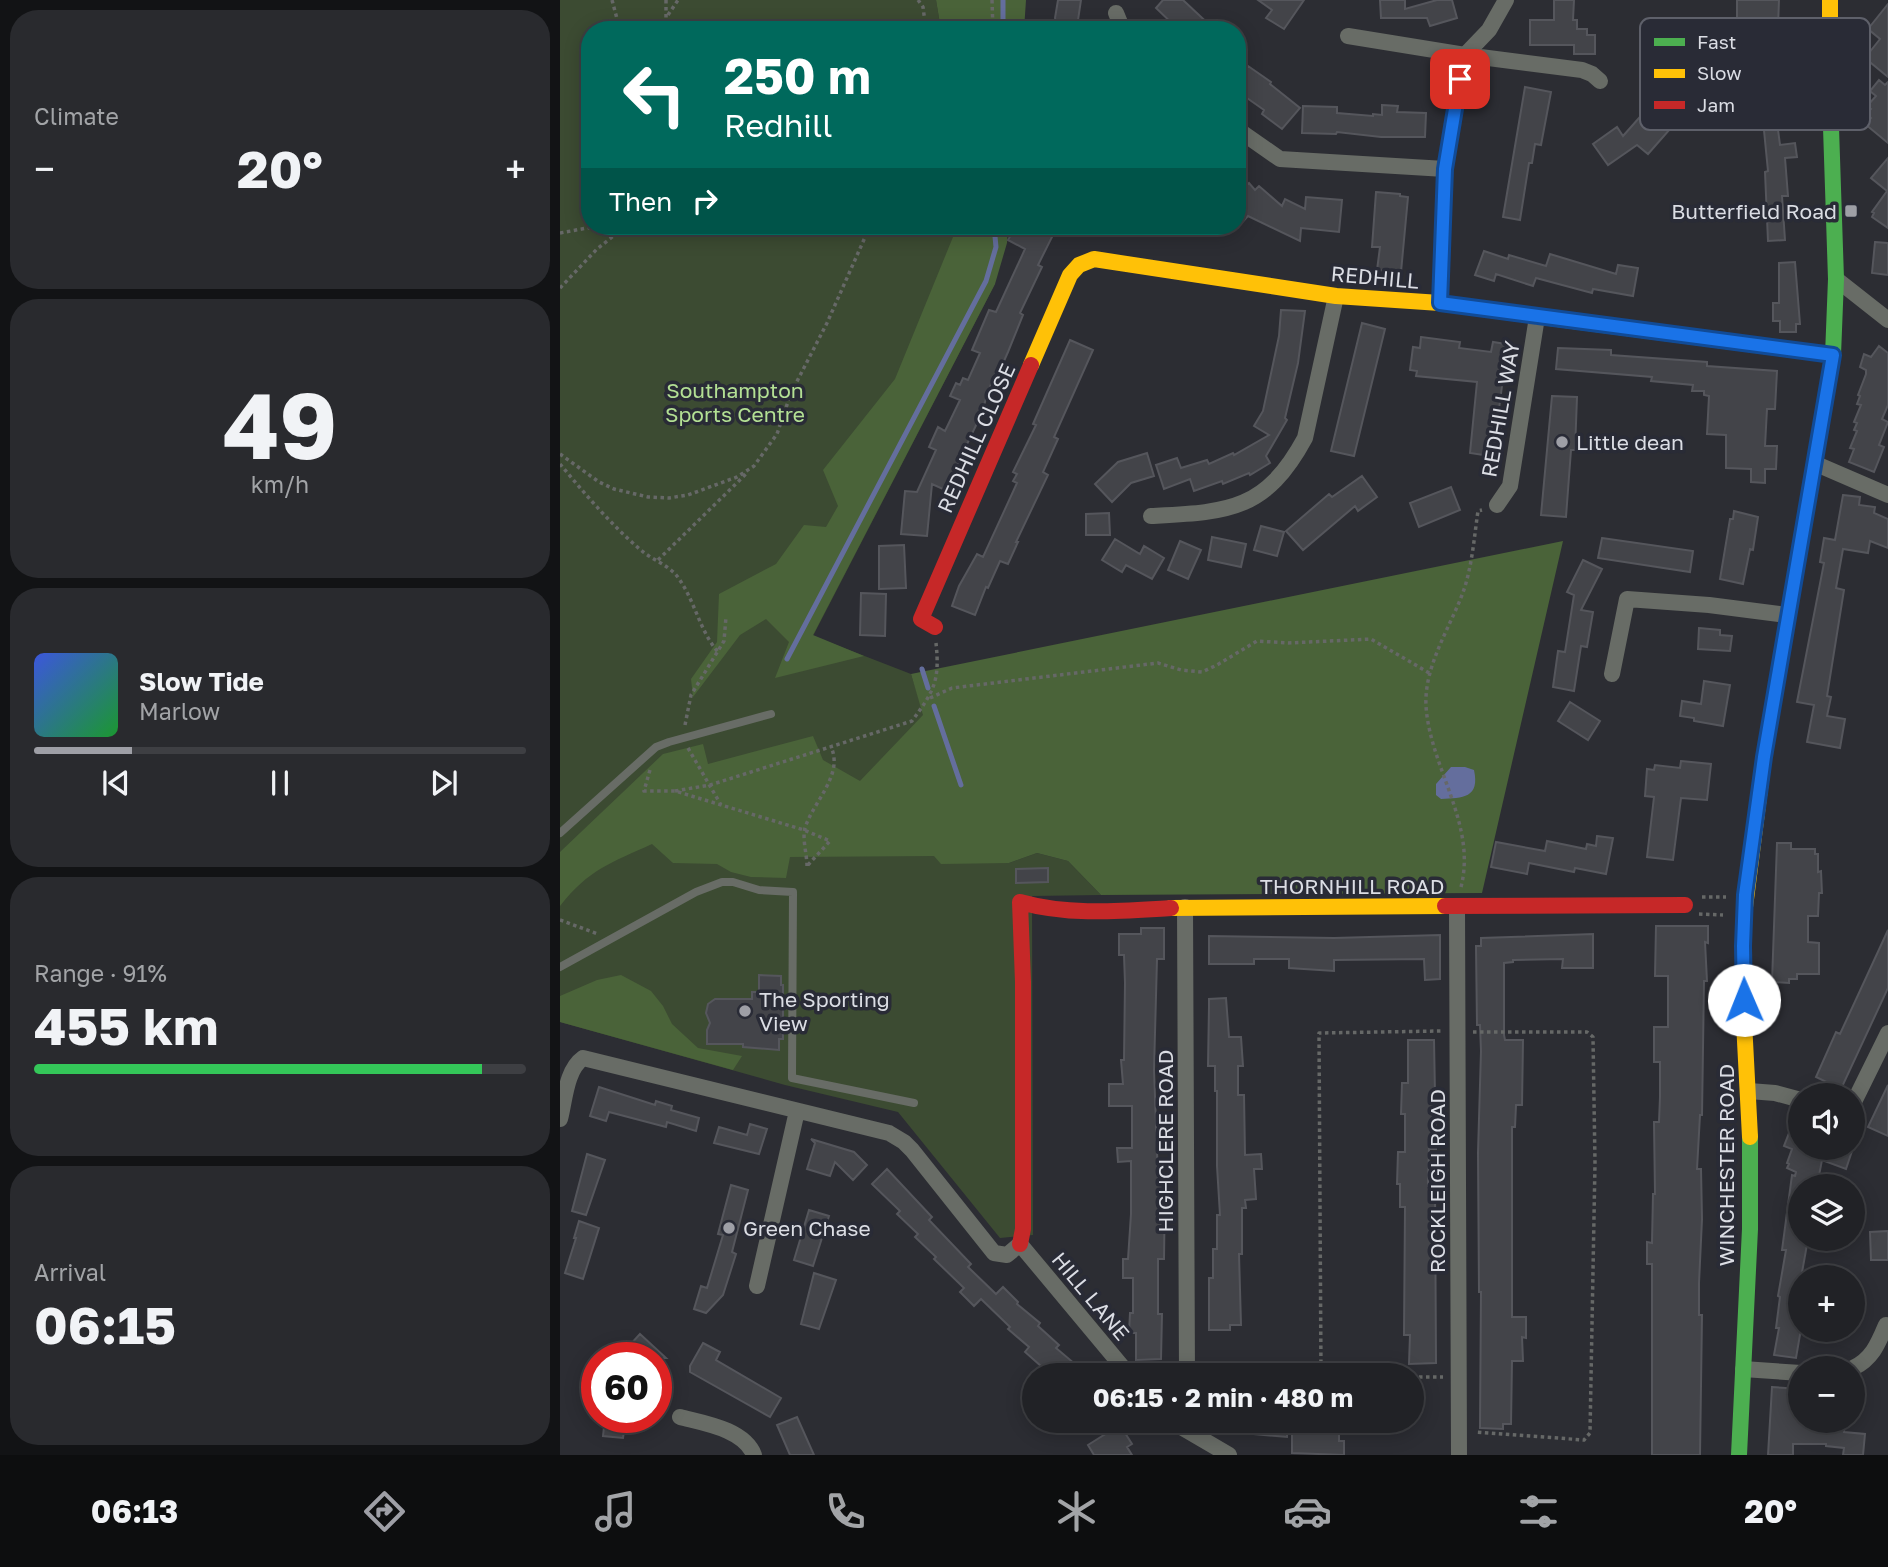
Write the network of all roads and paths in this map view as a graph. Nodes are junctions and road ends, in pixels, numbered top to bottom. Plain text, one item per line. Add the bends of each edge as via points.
1 (612, 0) edge
2 (666, 0) edge
3 (678, 0) edge
4 (918, 0) edge
5 (992, 0) edge
6 (1506, 0) edge
7 (1830, 0) edge
8 (1116, 13) dead end
9 (667, 17) junction
10 (1830, 18) edge
11 (618, 21) edge
12 (667, 21) edge
13 (925, 21) edge
14 (993, 21) edge
15 (1119, 21) edge
16 (1348, 36) dead end
17 (1465, 55) junction
18 (1600, 81) dead end
19 (1831, 130) edge
20 (1246, 135) edge
21 (1445, 169) junction
22 (581, 229) edge
23 (560, 233) edge
24 (615, 235) edge
25 (866, 235) edge
26 (1082, 261) joint
27 (1836, 279) junction
28 (560, 288) edge
29 (1336, 296) junction
30 (1440, 303) junction
31 (1536, 317) junction
32 (1888, 320) edge
33 (1833, 355) junction
34 (560, 454) edge
35 (560, 464) edge
36 (1814, 464) junction
37 (754, 466) junction
38 (1888, 495) edge
39 (1497, 505) joint
40 (1151, 516) dead end
41 (657, 560) junction
42 (1787, 615) junction
43 (726, 617) dead end
44 (935, 627) joint
45 (718, 652) junction
46 (1431, 674) junction
47 (1612, 674) dead end
48 (930, 698) junction
49 (771, 715) dead end
50 (682, 738) junction
51 (656, 747) junction
52 (831, 747) junction
53 (710, 785) junction
54 (675, 791) junction
55 (722, 807) junction
56 (804, 830) junction
57 (560, 833) edge
58 (1745, 895) junction
59 (1685, 905) junction
60 (1457, 906) junction
61 (1185, 907) junction
62 (1744, 915) junction
63 (560, 920) edge
64 (612, 939) junction
65 (560, 967) edge
66 (1457, 1031) junction
67 (1888, 1033) edge
68 (1863, 1083) edge
69 (1749, 1091) junction
70 (1788, 1096) edge
71 (914, 1103) dead end
72 (797, 1111) junction
73 (560, 1119) edge
74 (1020, 1244) junction
75 (757, 1286) dead end
76 (1886, 1325) edge
77 (1881, 1354) edge
78 (1865, 1362) edge
79 (1119, 1363) edge
80 (1187, 1363) edge
81 (1321, 1363) edge
82 (1743, 1369) junction
83 (1788, 1372) edge
84 (1424, 1377) edge
85 (1459, 1378) junction
86 (680, 1417) dead end
87 (1193, 1433) edge
88 (1459, 1433) junction
89 (754, 1455) edge
90 (1229, 1455) edge
91 (1459, 1455) edge
92 (1739, 1455) edge

1 - 11 path
2 - 9 path
3 - 9 path
4 - 13 path
5 - 14 path
6 - 17 street via 1489,30
7 - 10 street, WINCHESTER ROAD
8 - 15 street
9 - 12 path
16 - 17 street
17 - 18 street via 1582,70
17 - 21 street
19 - 27 street, WINCHESTER ROAD
20 - 21 street via 1280,159
21 - 30 street
22 - 23 path
24 - 28 path
25 - 37 path via 791,393 777,434
26 - 29 street, REDHILL via 1094,259
26 - 44 street, REDHILL CLOSE via 1073,268 920,619
27 - 32 street
27 - 33 street, WINCHESTER ROAD
29 - 30 street, REDHILL
29 - 40 street via 1305,438 1279,477 1246,502 1227,509
30 - 31 street, REDHILL
31 - 33 street, REDHILL
31 - 39 street, REDHILL WAY via 1510,486
33 - 36 street, WINCHESTER ROAD
34 - 37 path via 599,482 648,497 688,495
35 - 41 path via 643,552
36 - 38 street
36 - 42 street, WINCHESTER ROAD
37 - 41 path
39 - 46 path via 1478,511 1463,593
41 - 45 path via 676,574 706,638
42 - 47 street via 1627,599
42 - 58 street, WINCHESTER ROAD
43 - 45 path
44 - 48 path via 937,678
45 - 50 path via 691,695
46 - 48 path via 1371,639 1257,641 1202,672 1158,663 952,688
46 - 60 path via 1426,704 1432,745 1444,772 1466,869
48 - 52 path via 912,721
49 - 50 lane
50 - 51 lane
50 - 53 path
51 - 54 path via 644,791
51 - 57 lane
52 - 53 path
52 - 56 path via 831,777
53 - 54 path
53 - 55 path
54 - 55 path
55 - 56 path
56 - 56 path via 806,841 807,866 830,841
58 - 59 path via 1698,898
58 - 62 street, WINCHESTER ROAD
59 - 60 street, THORNHILL ROAD
59 - 62 path via 1700,915
60 - 61 street, THORNHILL ROAD
60 - 66 street, ROCKLEIGH ROAD
61 - 74 street, THORNHILL ROAD via 1060,911 1020,902 1024,1071
61 - 80 street, HIGHCLERE ROAD
62 - 69 street, WINCHESTER ROAD
63 - 64 path
64 - 65 lane
64 - 71 lane via 722,882 793,892 792,1078
66 - 81 path via 1320,1033
66 - 85 street, ROCKLEIGH ROAD
66 - 88 path via 1587,1032 1592,1037 1595,1163 1590,1433 1584,1440
67 - 68 street
69 - 70 street
69 - 82 street, WINCHESTER ROAD via 1750,1229
72 - 73 street via 583,1058 571,1074
72 - 74 street via 897,1137 994,1253 1007,1255
72 - 75 street
74 - 79 street, HILL LANE
76 - 77 street
77 - 78 street
82 - 83 street
82 - 92 street, WINCHESTER ROAD
84 - 85 path
85 - 88 street, ROCKLEIGH ROAD
86 - 89 street via 737,1436
87 - 90 street
88 - 91 street, ROCKLEIGH ROAD

